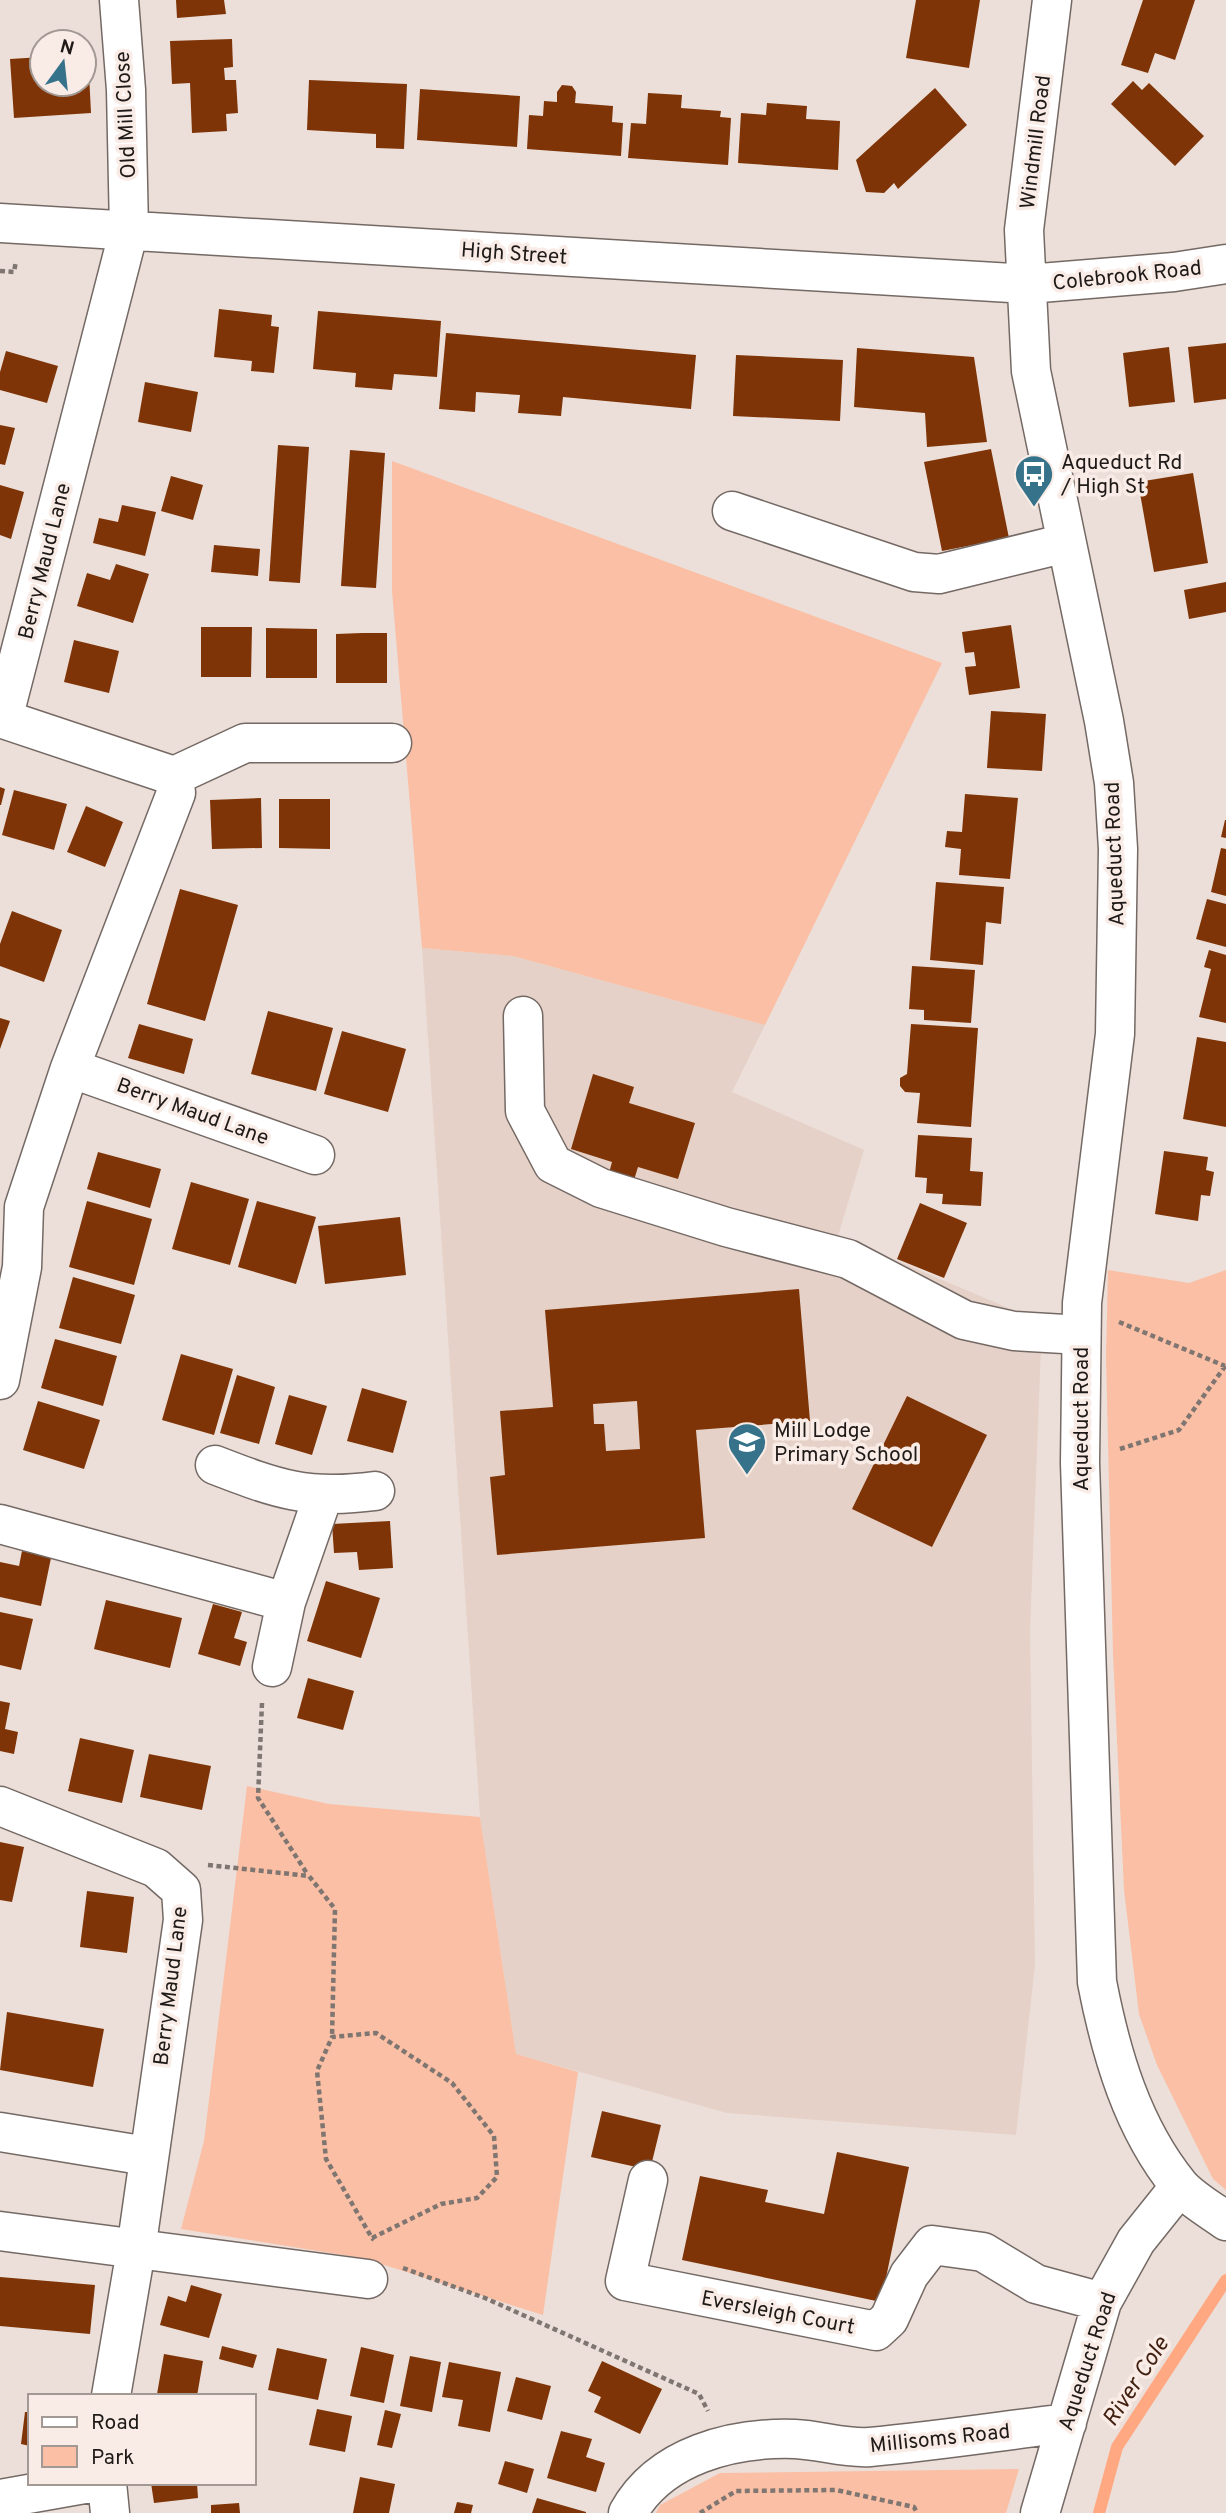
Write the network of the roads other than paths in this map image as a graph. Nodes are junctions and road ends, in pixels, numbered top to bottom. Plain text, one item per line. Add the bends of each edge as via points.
1 (118, 0) edge
2 (1052, 0) edge
3 (0, 223) edge
4 (130, 230) junction
5 (1226, 264) edge
6 (1028, 284) junction
7 (732, 511) dead end
8 (1066, 543) junction
9 (2, 718) edge
10 (392, 743) dead end
11 (174, 776) junction
12 (523, 1016) dead end
13 (70, 1068) junction
14 (315, 1155) dead end
15 (1081, 1319) junction
16 (0, 1380) edge
17 (215, 1465) dead end
18 (375, 1491) dead end
19 (323, 1496) junction
20 (0, 1524) edge
21 (286, 1602) junction
22 (272, 1667) road end
23 (0, 1807) edge
24 (0, 2132) edge
25 (147, 2156) junction
26 (648, 2180) dead end
27 (1180, 2186) junction
28 (1226, 2221) edge
29 (0, 2231) edge
30 (136, 2250) junction
31 (374, 2263) road end
32 (1102, 2302) junction
33 (111, 2394) edge
34 (1067, 2423) junction
35 (79, 2485) edge
36 (107, 2485) edge
37 (0, 2499) edge
38 (110, 2513) edge
39 (628, 2513) edge
40 (1040, 2513) edge

1 - 4 street, Old Mill Close
2 - 6 street, Windmill Road via 1024,230
3 - 4 street, High Street
4 - 6 street, High Street
4 - 9 street, Berry Maud Lane
5 - 6 street, Colebrook Road
6 - 8 street, Aqueduct Road via 1031,371
7 - 8 street via 914,572 939,574
8 - 15 street, Aqueduct Road via 1104,721 1118,849 1115,1034
9 - 11 street, Berry Maud Lane
10 - 11 street via 245,743
11 - 13 street via 176,793
12 - 15 street via 525,1111 554,1164 614,1192 848,1259 964,1320 1014,1331
13 - 14 street, Berry Maud Lane
13 - 16 street via 24,1207 22,1267
15 - 27 street, Aqueduct Road via 1080,1462 1097,1982 1124,2086 1142,2126
17 - 19 street via 274,1488
18 - 19 street
19 - 21 street
20 - 21 street
21 - 22 street
23 - 25 street, Berry Maud Lane via 156,1868 181,1890 183,1920
24 - 25 street
25 - 30 street, Berry Maud Lane
26 - 32 street, Eversleigh Court via 625,2281 876,2331 890,2319 909,2275 932,2245 983,2252 1036,2284
27 - 28 street
27 - 32 street, Aqueduct Road via 1136,2241
29 - 30 street
30 - 31 street
30 - 33 street, Berry Maud Lane
32 - 34 street, Aqueduct Road
34 - 39 street, Millisoms Road via 866,2447 795,2439 727,2446 673,2464 634,2501
34 - 40 street, Aqueduct Road
35 - 37 street
36 - 38 street

